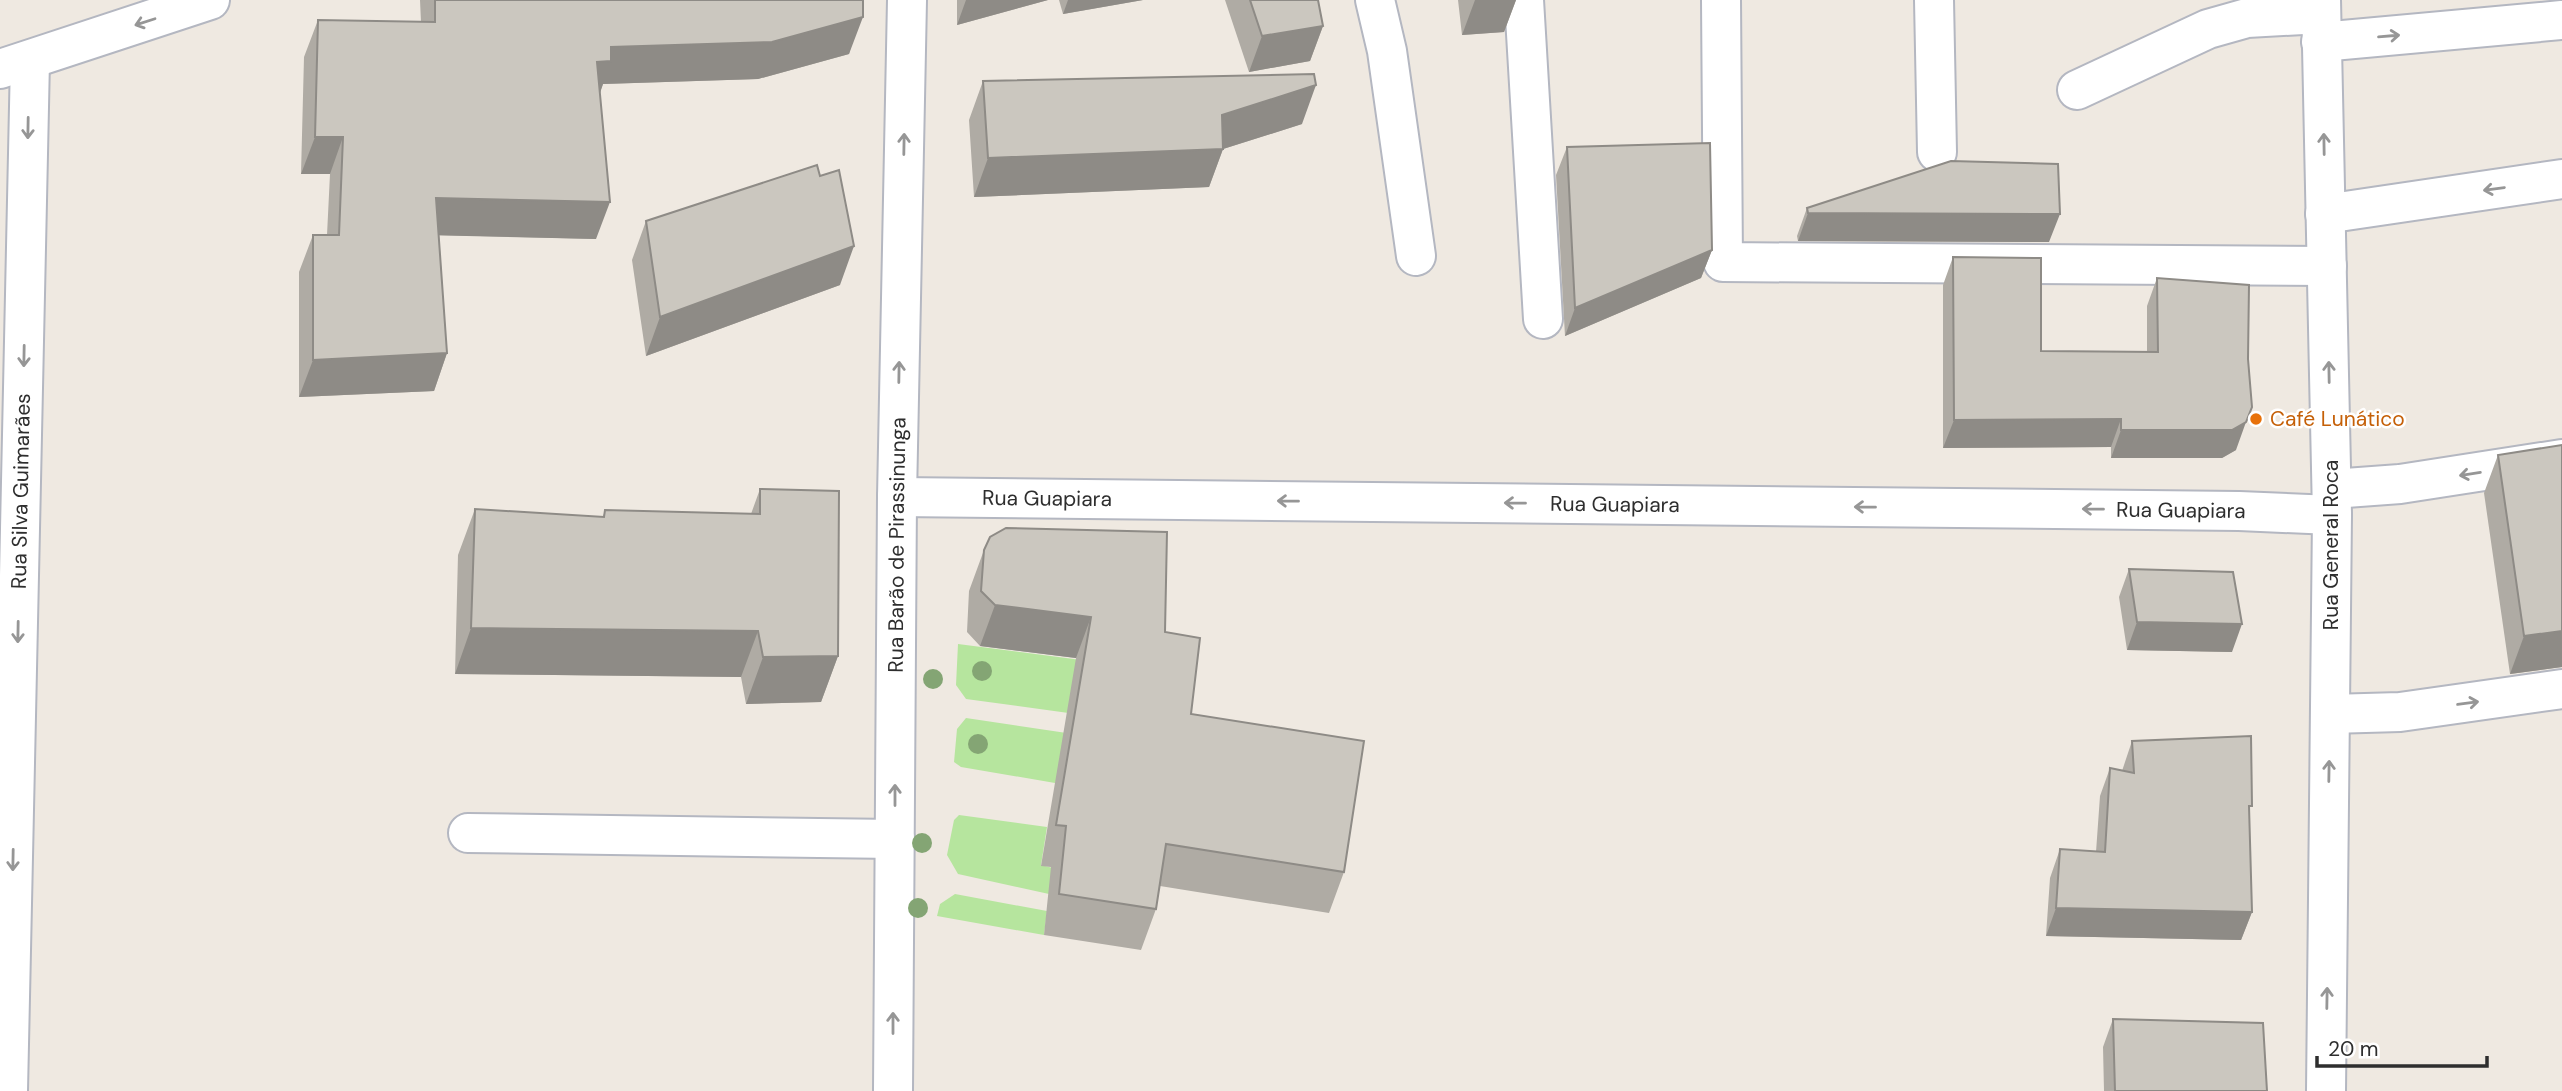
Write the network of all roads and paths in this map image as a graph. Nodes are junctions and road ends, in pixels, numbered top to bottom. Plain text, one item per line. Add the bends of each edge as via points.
1 (210, 0) edge
2 (907, 0) edge
3 (1375, 0) edge
4 (1524, 0) edge
5 (1721, 0) edge
6 (1934, 0) edge
7 (2321, 19) edge
8 (2562, 20) edge
9 (15, 65) edge
10 (2077, 90) dead end
11 (1937, 152) dead end
12 (2562, 179) edge
13 (2325, 214) junction
14 (1416, 256) dead end
15 (2327, 266) junction
16 (1543, 319) dead end
17 (2562, 459) edge
18 (897, 497) junction
19 (2332, 502) junction
20 (2562, 690) edge
21 (2330, 714) junction
22 (468, 833) dead end
23 (895, 839) junction
24 (8, 1091) edge
25 (893, 1091) edge
26 (2326, 1091) edge

1 -> 9 street
18 -> 2 street, Rua Barão de Pirassinunga
3 - 14 street via 1387,51
4 - 16 street
5 - 15 street via 1723,262
6 - 11 street
7 -> 8 street
7 - 10 street via 2248,18 2208,29
13 -> 7 street, Rua General Roca
9 -> 24 street, Rua Silva Guimarães
12 -> 13 street
13 - 15 street, Rua General Roca
19 -> 15 street, Rua General Roca
17 -> 19 street, Rua Guapiara via 2400,484
19 -> 18 street, Rua Guapiara via 2225,510
23 -> 18 street, Rua Barão de Pirassinunga
19 - 21 street, Rua General Roca
21 -> 20 street via 2400,712
26 -> 21 street, Rua General Roca
22 - 23 street
25 -> 23 street, Rua Barão de Pirassinunga

